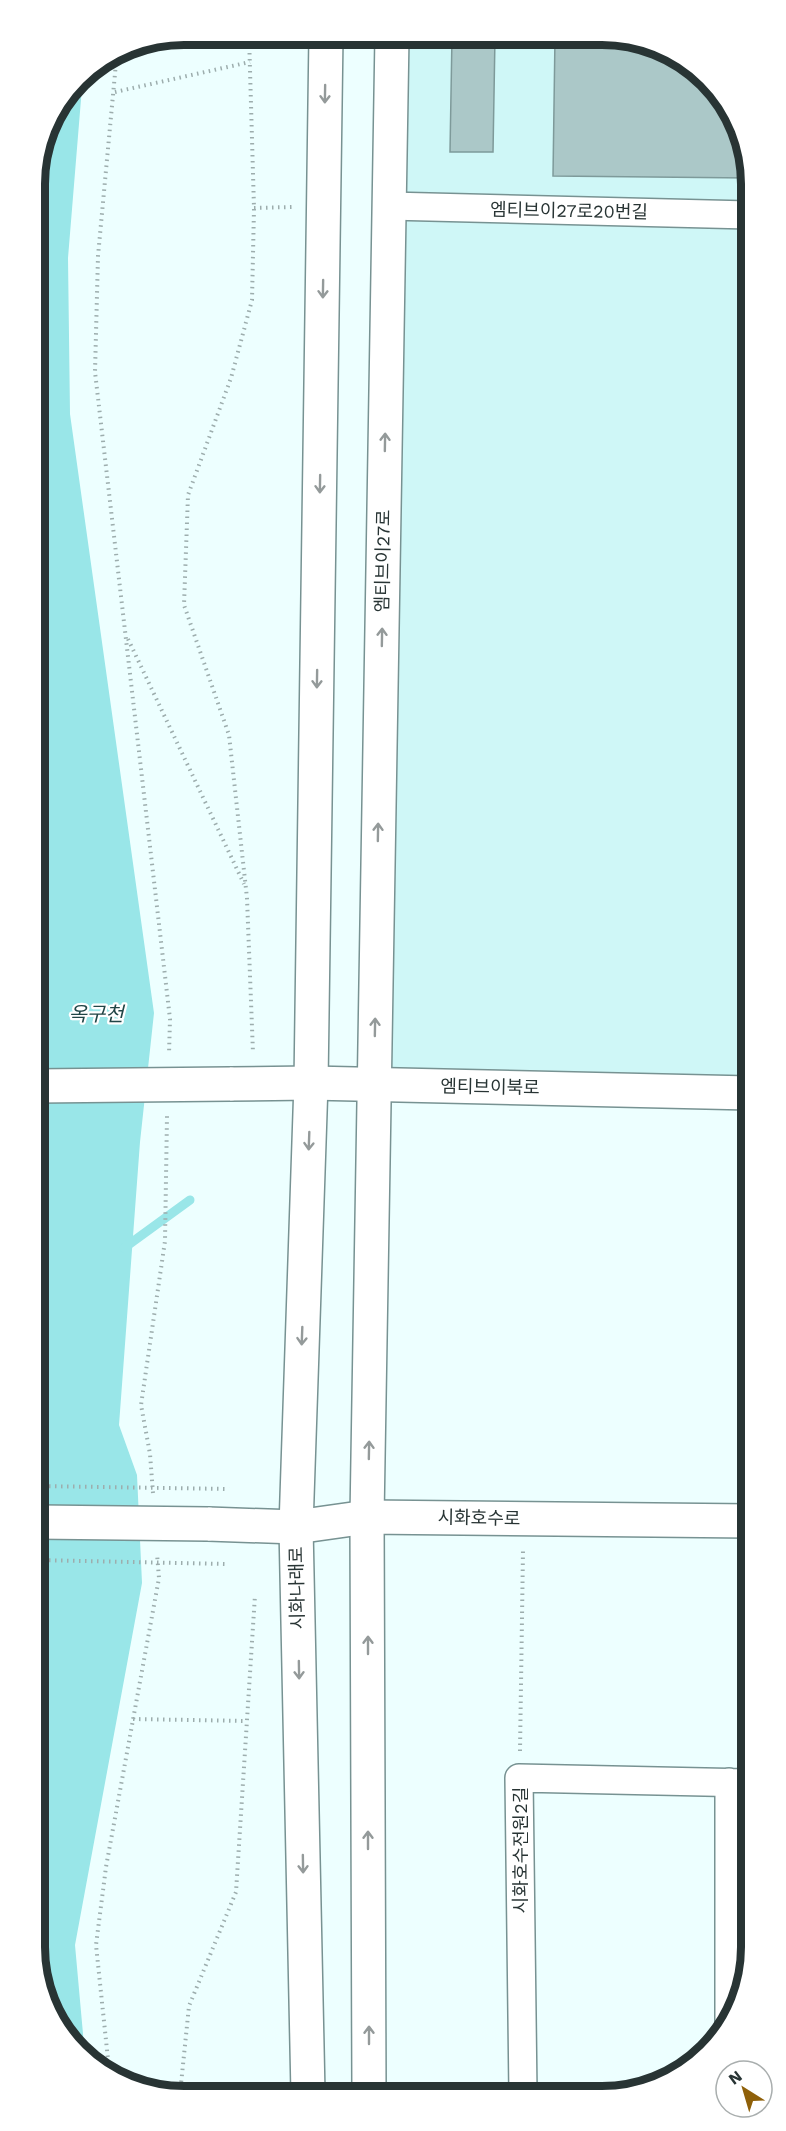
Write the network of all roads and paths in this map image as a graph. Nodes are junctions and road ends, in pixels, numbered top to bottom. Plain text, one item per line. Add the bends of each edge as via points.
1 (249, 45) edge
2 (326, 45) edge
3 (392, 45) edge
4 (250, 62) junction
5 (116, 63) edge
6 (115, 92) junction
7 (389, 206) junction
8 (741, 215) edge
9 (126, 635) junction
10 (246, 888) junction
11 (169, 1055) dead end
12 (311, 1083) junction
13 (242, 1084) junction
14 (374, 1085) junction
15 (45, 1086) edge
16 (741, 1093) edge
17 (167, 1115) dead end
18 (45, 1486) edge
19 (229, 1489) dead end
20 (153, 1499) dead end
21 (368, 1517) junction
22 (524, 1519) junction
23 (741, 1521) edge
24 (45, 1522) edge
25 (296, 1527) junction
26 (157, 1544) dead end
27 (45, 1560) edge
28 (225, 1564) dead end
29 (255, 1595) dead end
30 (133, 1719) junction
31 (247, 1721) junction
32 (519, 1778) junction
33 (740, 1782) edge
34 (730, 2000) edge
35 (108, 2064) edge
36 (181, 2086) edge
37 (308, 2086) edge
38 (369, 2086) edge
39 (523, 2086) edge

1 - 4 path
2 -> 12 main road
3 - 7 main road, 엠티브이27로
4 - 6 path
4 - 10 path via 252,300 231,378 188,495 184,605 229,735
5 - 6 path
6 - 9 path via 98,256 94,372
7 - 8 street, 엠티브이27로20번길
14 -> 7 main road, 엠티브이27로
9 - 10 path
9 - 11 path via 170,1019
10 - 13 path
12 - 13 main road, 엠티브이북로
12 - 14 main road, 엠티브이북로
12 -> 25 main road, 시화나래로
13 - 15 main road, 엠티브이북로, bridge
14 - 16 main road, 엠티브이북로
21 -> 14 main road
17 - 20 path via 165,1241 141,1405
18 - 19 path, bridge
21 - 22 main road, 시화호수로
21 - 25 main road, 시화호수로
38 -> 21 main road
22 - 23 main road, 시화호수로
22 - 32 path
24 - 25 main road, 시화호수로, bridge
25 -> 37 main road, 시화나래로
26 - 30 path via 159,1578
27 - 28 path, bridge
29 - 31 path
30 - 31 path
30 - 35 path via 96,1945
31 - 36 path via 236,1892 189,2006
32 - 33 street, 시화호수전원2길
32 - 39 street, 시화호수전원2길
33 - 34 street, 시화호수전원2길

